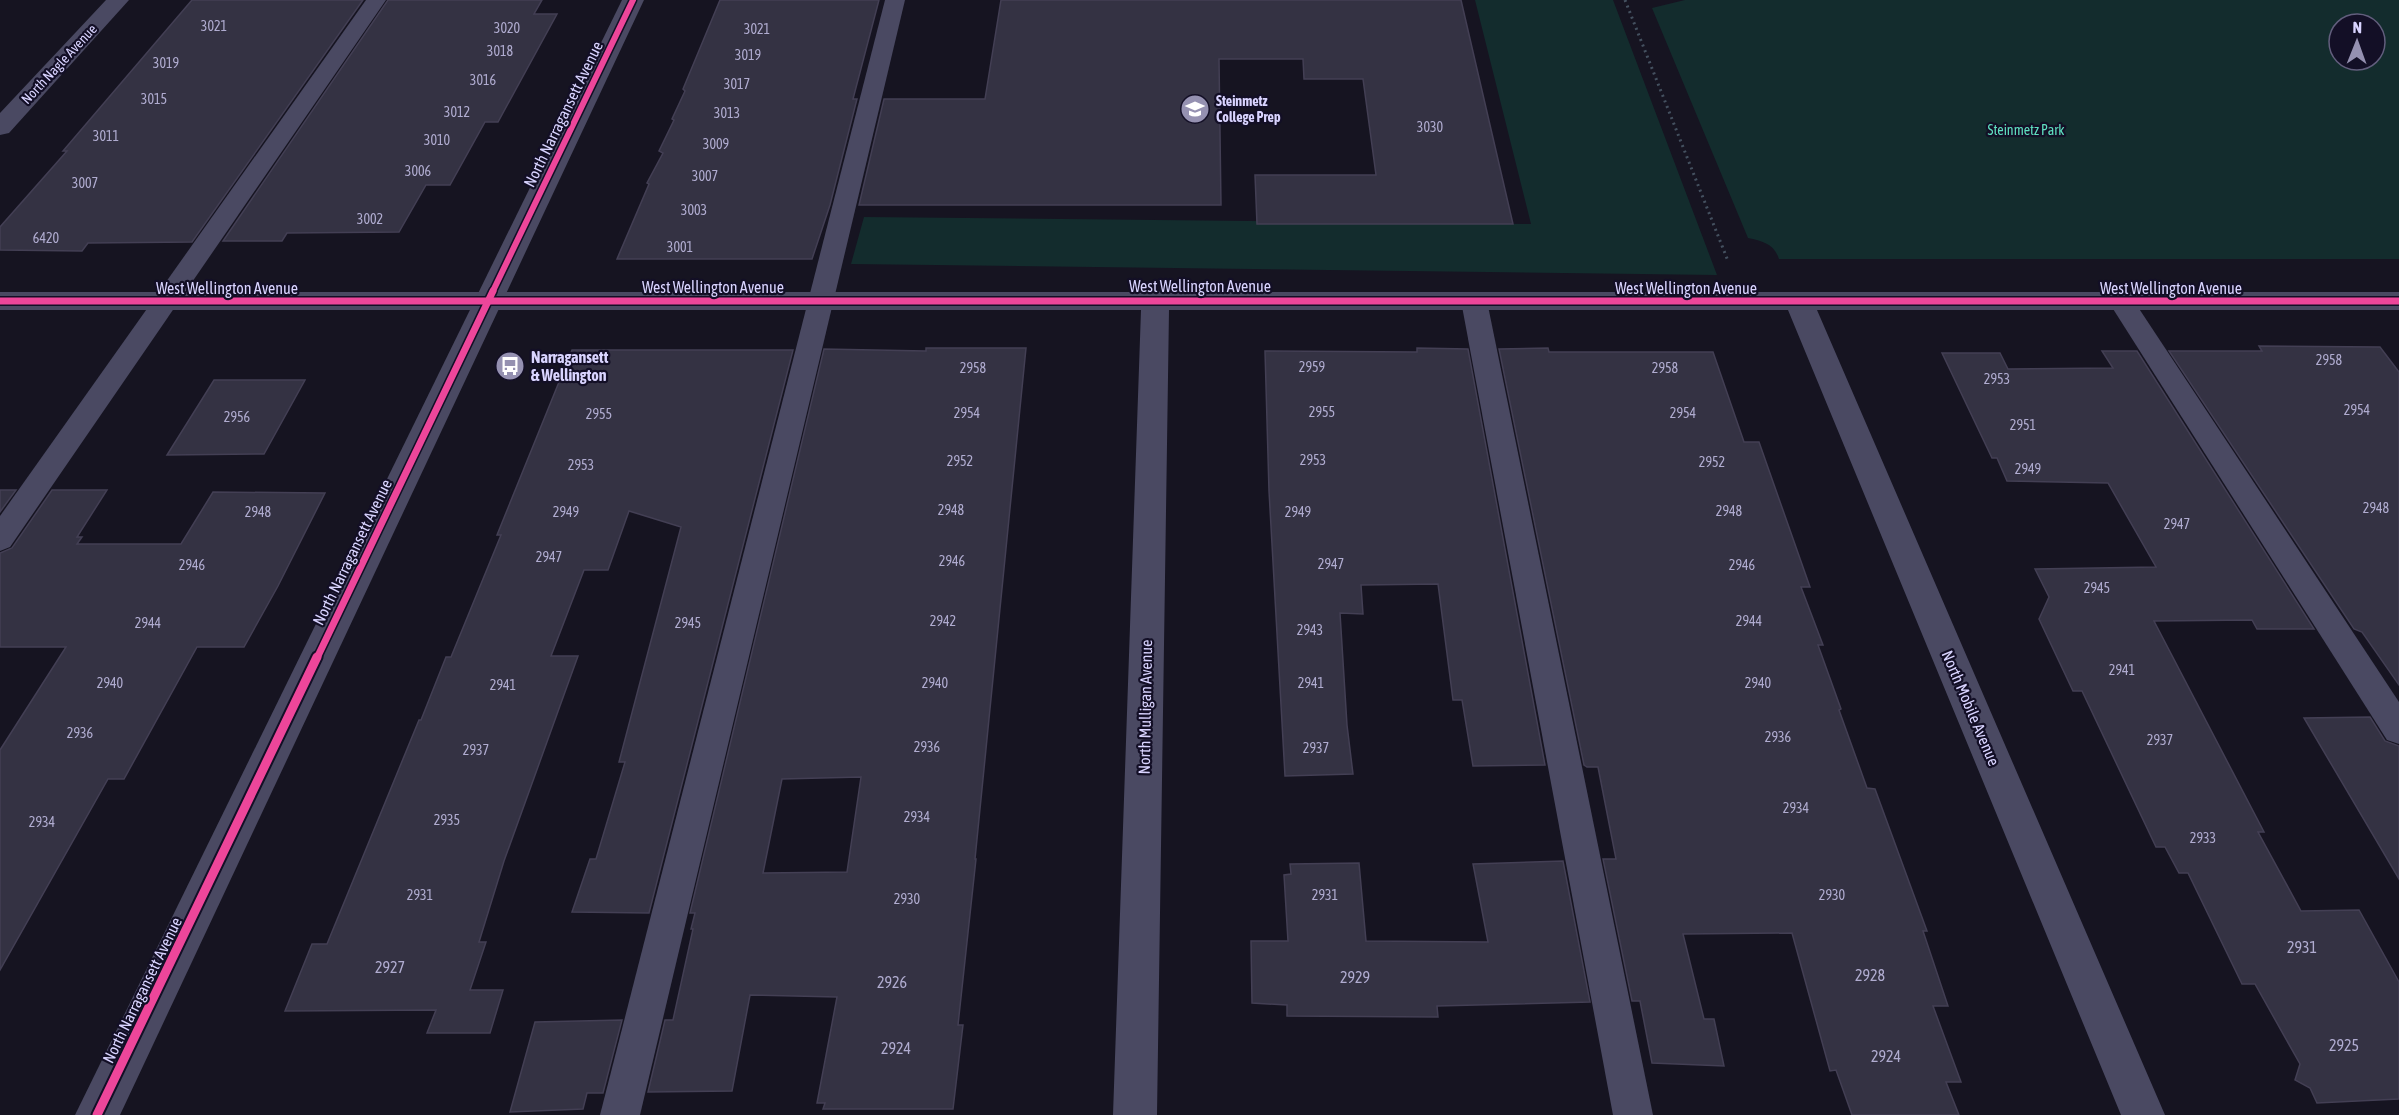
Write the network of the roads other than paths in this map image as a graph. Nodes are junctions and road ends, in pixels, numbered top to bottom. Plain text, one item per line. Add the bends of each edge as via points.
1 (118, 0) edge
2 (376, 0) edge
3 (633, 0) edge
4 (895, 0) edge
5 (0, 128) edge
6 (1155, 299) junction
7 (821, 300) junction
8 (0, 301) edge
9 (166, 301) junction
10 (488, 301) junction
11 (1473, 301) junction
12 (2121, 301) junction
13 (2399, 301) edge
14 (1799, 302) junction
15 (0, 539) edge
16 (2399, 730) edge
17 (97, 1115) edge
18 (620, 1115) edge
19 (1135, 1115) edge
20 (1633, 1115) edge
21 (2143, 1115) edge

1 - 5 street, North Nagle Avenue
2 - 9 lane
3 - 10 street, North Narragansett Avenue
4 - 7 lane
6 - 7 street, West Wellington Avenue
6 - 11 street, West Wellington Avenue
6 - 19 street, North Mulligan Avenue
7 - 10 street, West Wellington Avenue
7 - 18 lane
8 - 9 street, West Wellington Avenue
9 - 10 street, West Wellington Avenue
9 - 15 lane
10 - 17 street, North Narragansett Avenue
11 - 14 street, West Wellington Avenue
11 - 20 lane
12 - 13 street, West Wellington Avenue
12 - 14 street, West Wellington Avenue
12 - 16 lane
14 - 21 street, North Mobile Avenue

